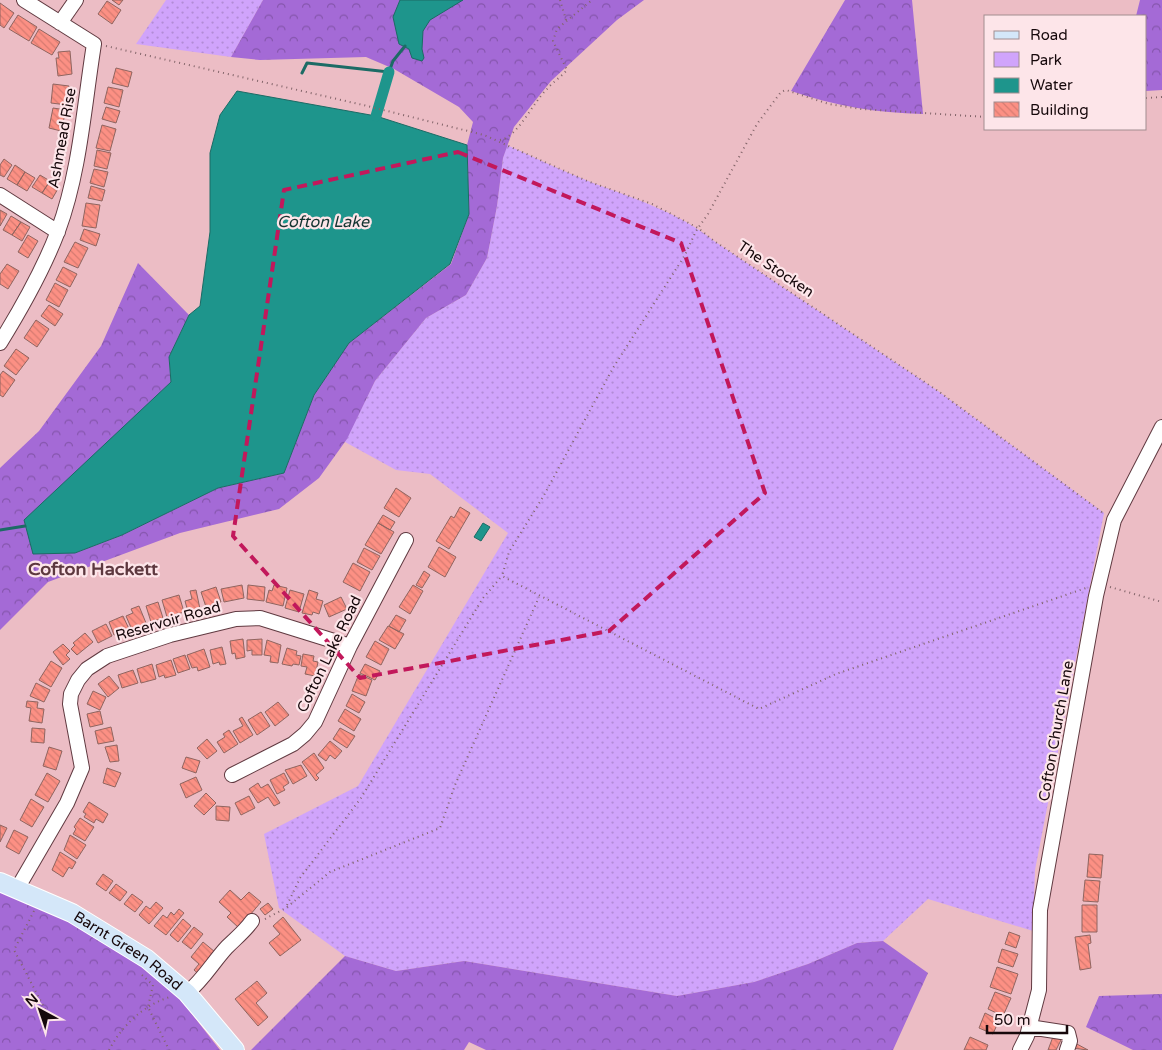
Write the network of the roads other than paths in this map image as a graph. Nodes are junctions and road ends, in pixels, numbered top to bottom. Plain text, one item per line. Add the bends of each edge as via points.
1 (24, 0) edge
2 (76, 0) edge
3 (60, 23) junction
4 (0, 195) edge
5 (58, 232) junction
6 (0, 343) edge
7 (1162, 427) edge
8 (406, 540) dead end
9 (350, 646) junction
10 (232, 774) dead end
11 (0, 882) edge
12 (17, 889) junction
13 (252, 921) dead end
14 (187, 992) junction
15 (1029, 1027) junction
16 (234, 1050) edge
17 (1020, 1050) edge
18 (1068, 1050) edge

1 - 3 street
2 - 3 street
3 - 5 street, Ashmead Rise via 94,44 74,174
4 - 5 street
5 - 6 street, Ashmead Rise
7 - 15 street, Cofton Church Lane via 1114,520 1099,583 1040,910 1038,990
8 - 9 street, Cofton Lake Road
9 - 10 street, Cofton Lake Road via 315,722 306,734 293,744
9 - 12 street, Reservoir Road via 260,618 236,619 129,648 107,656 87,669 71,694 70,704 82,768 67,803
11 - 12 main road, Barnt Green Road
12 - 14 main road, Barnt Green Road via 72,913 121,941
13 - 14 street via 210,971
14 - 16 main road, Barnt Green Road
15 - 17 street, Cofton Church Lane
15 - 18 street via 1068,1033

